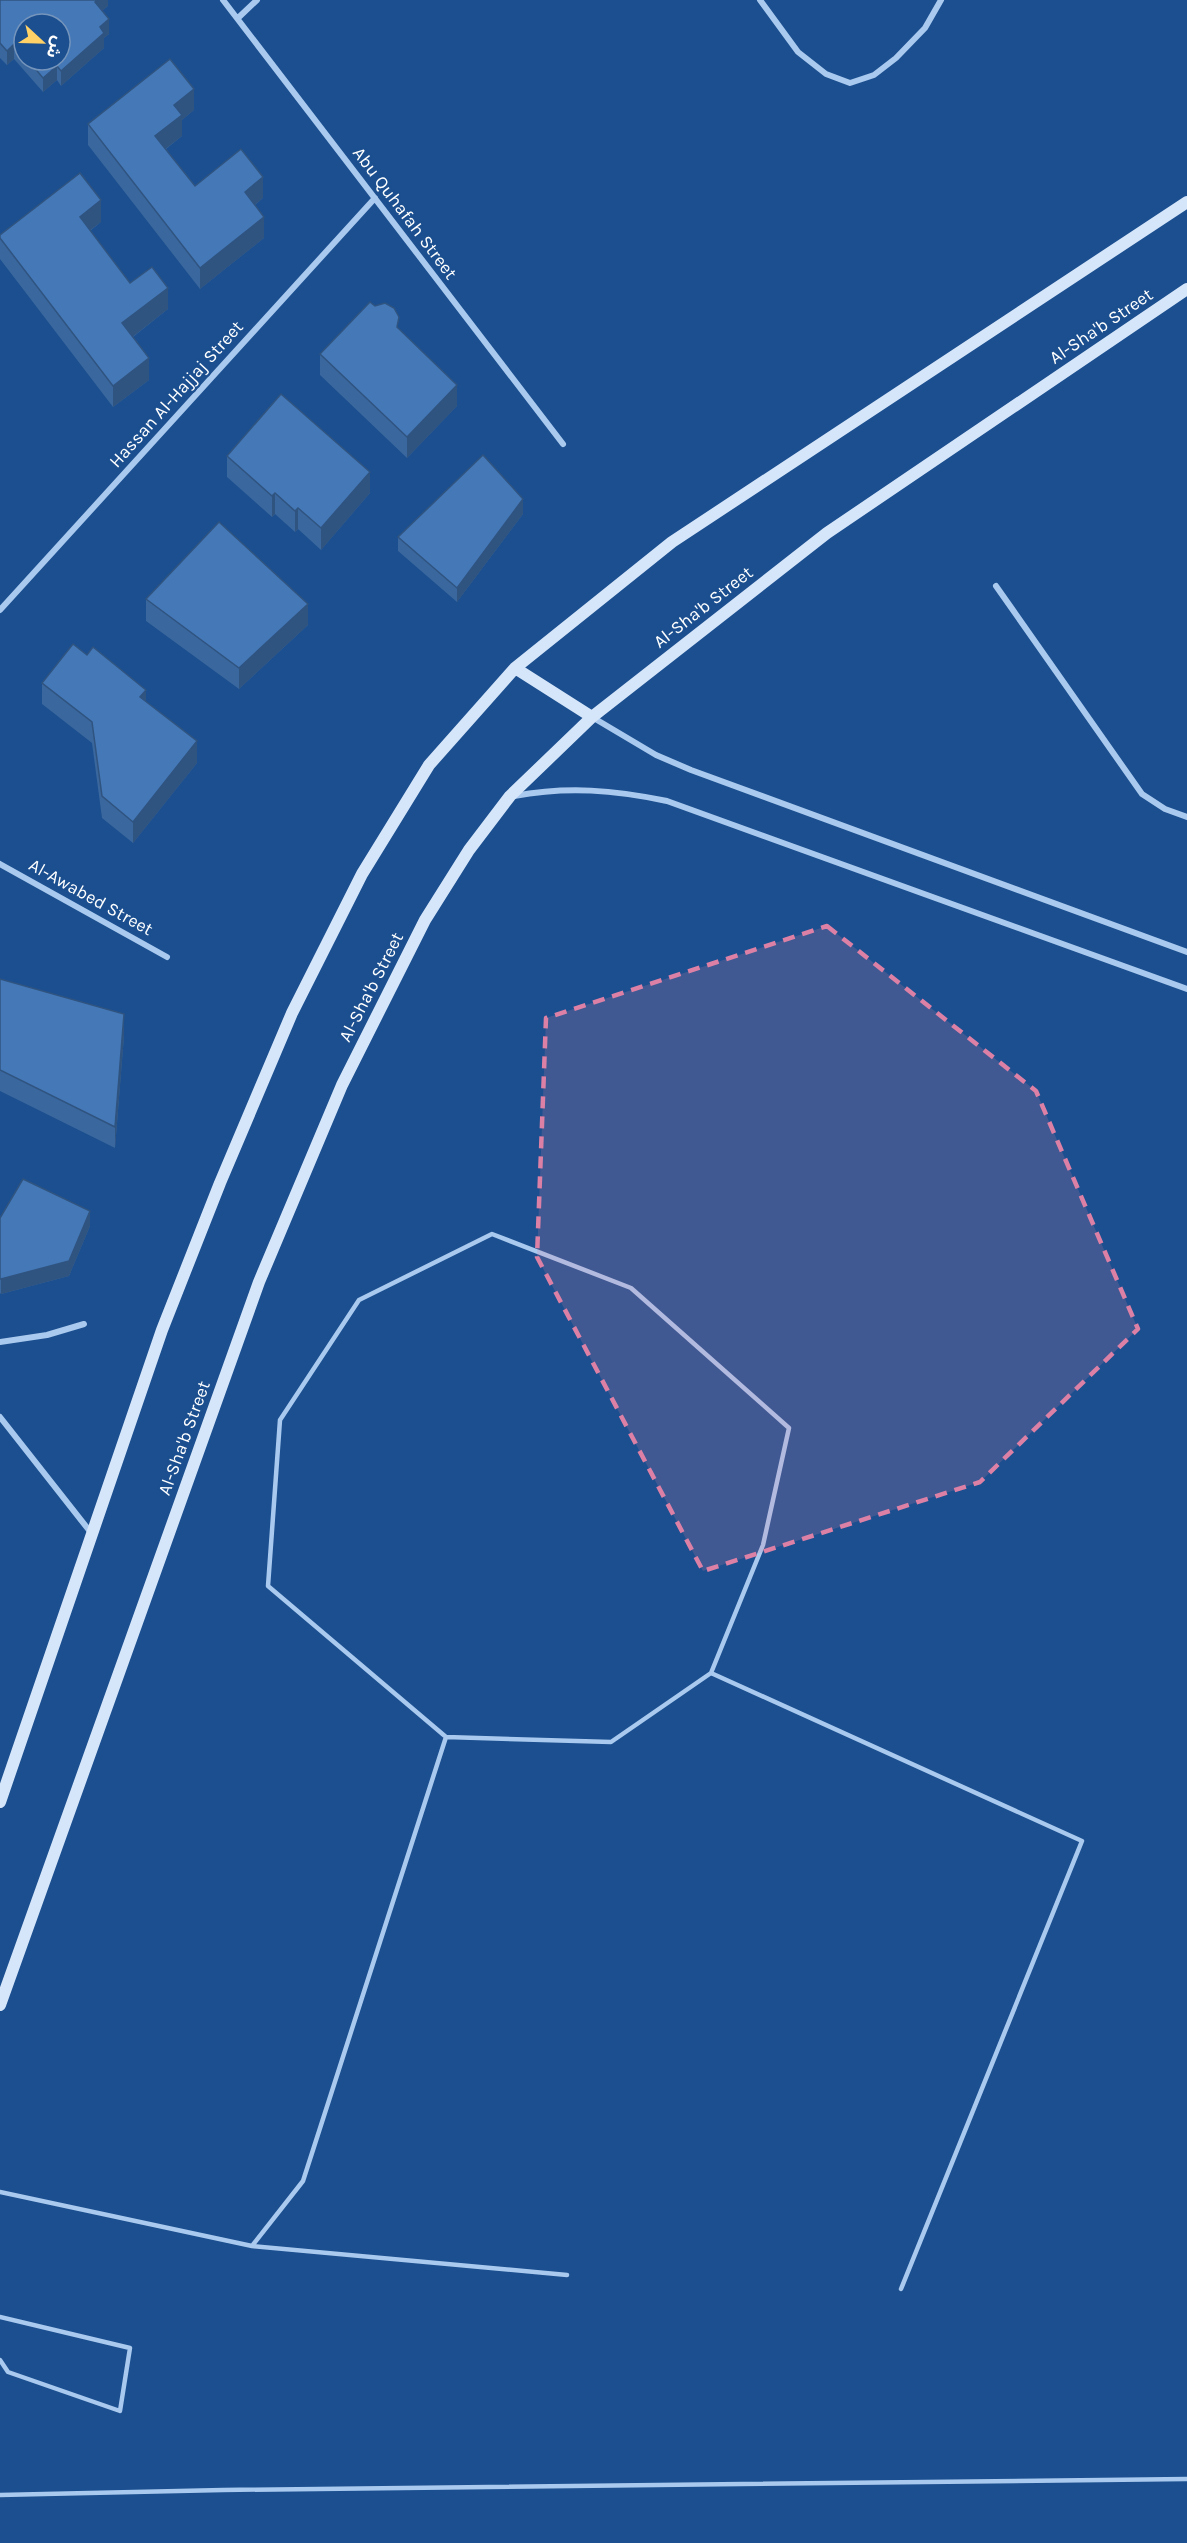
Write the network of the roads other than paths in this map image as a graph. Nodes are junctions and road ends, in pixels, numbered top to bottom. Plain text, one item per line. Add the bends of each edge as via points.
1 (223, 0) edge
2 (257, 0) edge
3 (760, 0) edge
4 (941, 0) edge
5 (238, 18) junction
6 (375, 198) junction
7 (1187, 202) edge
8 (1187, 289) edge
9 (563, 444) dead end
10 (996, 586) dead end
11 (0, 610) edge
12 (514, 668) junction
13 (592, 717) junction
14 (510, 796) junction
15 (1187, 817) edge
16 (0, 864) edge
17 (1187, 952) edge
18 (167, 957) dead end
19 (1187, 989) edge
20 (84, 1324) dead end
21 (0, 1342) edge
22 (0, 1417) edge
23 (93, 1535) junction
24 (711, 1673) junction
25 (447, 1737) junction
26 (0, 1802) edge
27 (0, 2005) edge
28 (0, 2192) edge
29 (252, 2246) junction
30 (567, 2276) dead end
31 (902, 2289) dead end
32 (0, 2317) edge
33 (0, 2360) edge
34 (1187, 2479) edge
35 (0, 2495) edge

1 - 5 street, Abu Quhafah Street
2 - 5 street
3 - 4 street via 798,52 826,74 850,83 874,75 896,58 925,28
5 - 6 street, Abu Quhafah Street
6 - 9 street, Abu Quhafah Street
6 - 11 street, Hassan Al-Hajjaj Street
7 - 12 street via 672,542
8 - 13 street, Al-Sha'b Street via 827,533
10 - 15 street via 1142,794
12 - 13 street
12 - 23 street via 429,765 362,874 292,1013 162,1330
13 - 14 street, Al-Sha'b Street
13 - 17 street via 656,755 691,770
14 - 19 street via 587,789 667,801
14 - 27 street, Al-Sha'b Street via 469,850 425,920 342,1085 282,1227
16 - 18 street, Al-Awabed Street
20 - 21 street via 47,1335
22 - 23 street
23 - 26 street
24 - 25 lane via 610,1742
24 - 25 lane via 763,1545 789,1428 631,1288 492,1234 359,1300 280,1420 268,1586
24 - 31 lane via 1082,1841
25 - 29 lane via 303,2181
28 - 29 lane
29 - 30 lane
32 - 33 lane via 130,2348 120,2411 8,2372
34 - 35 lane

